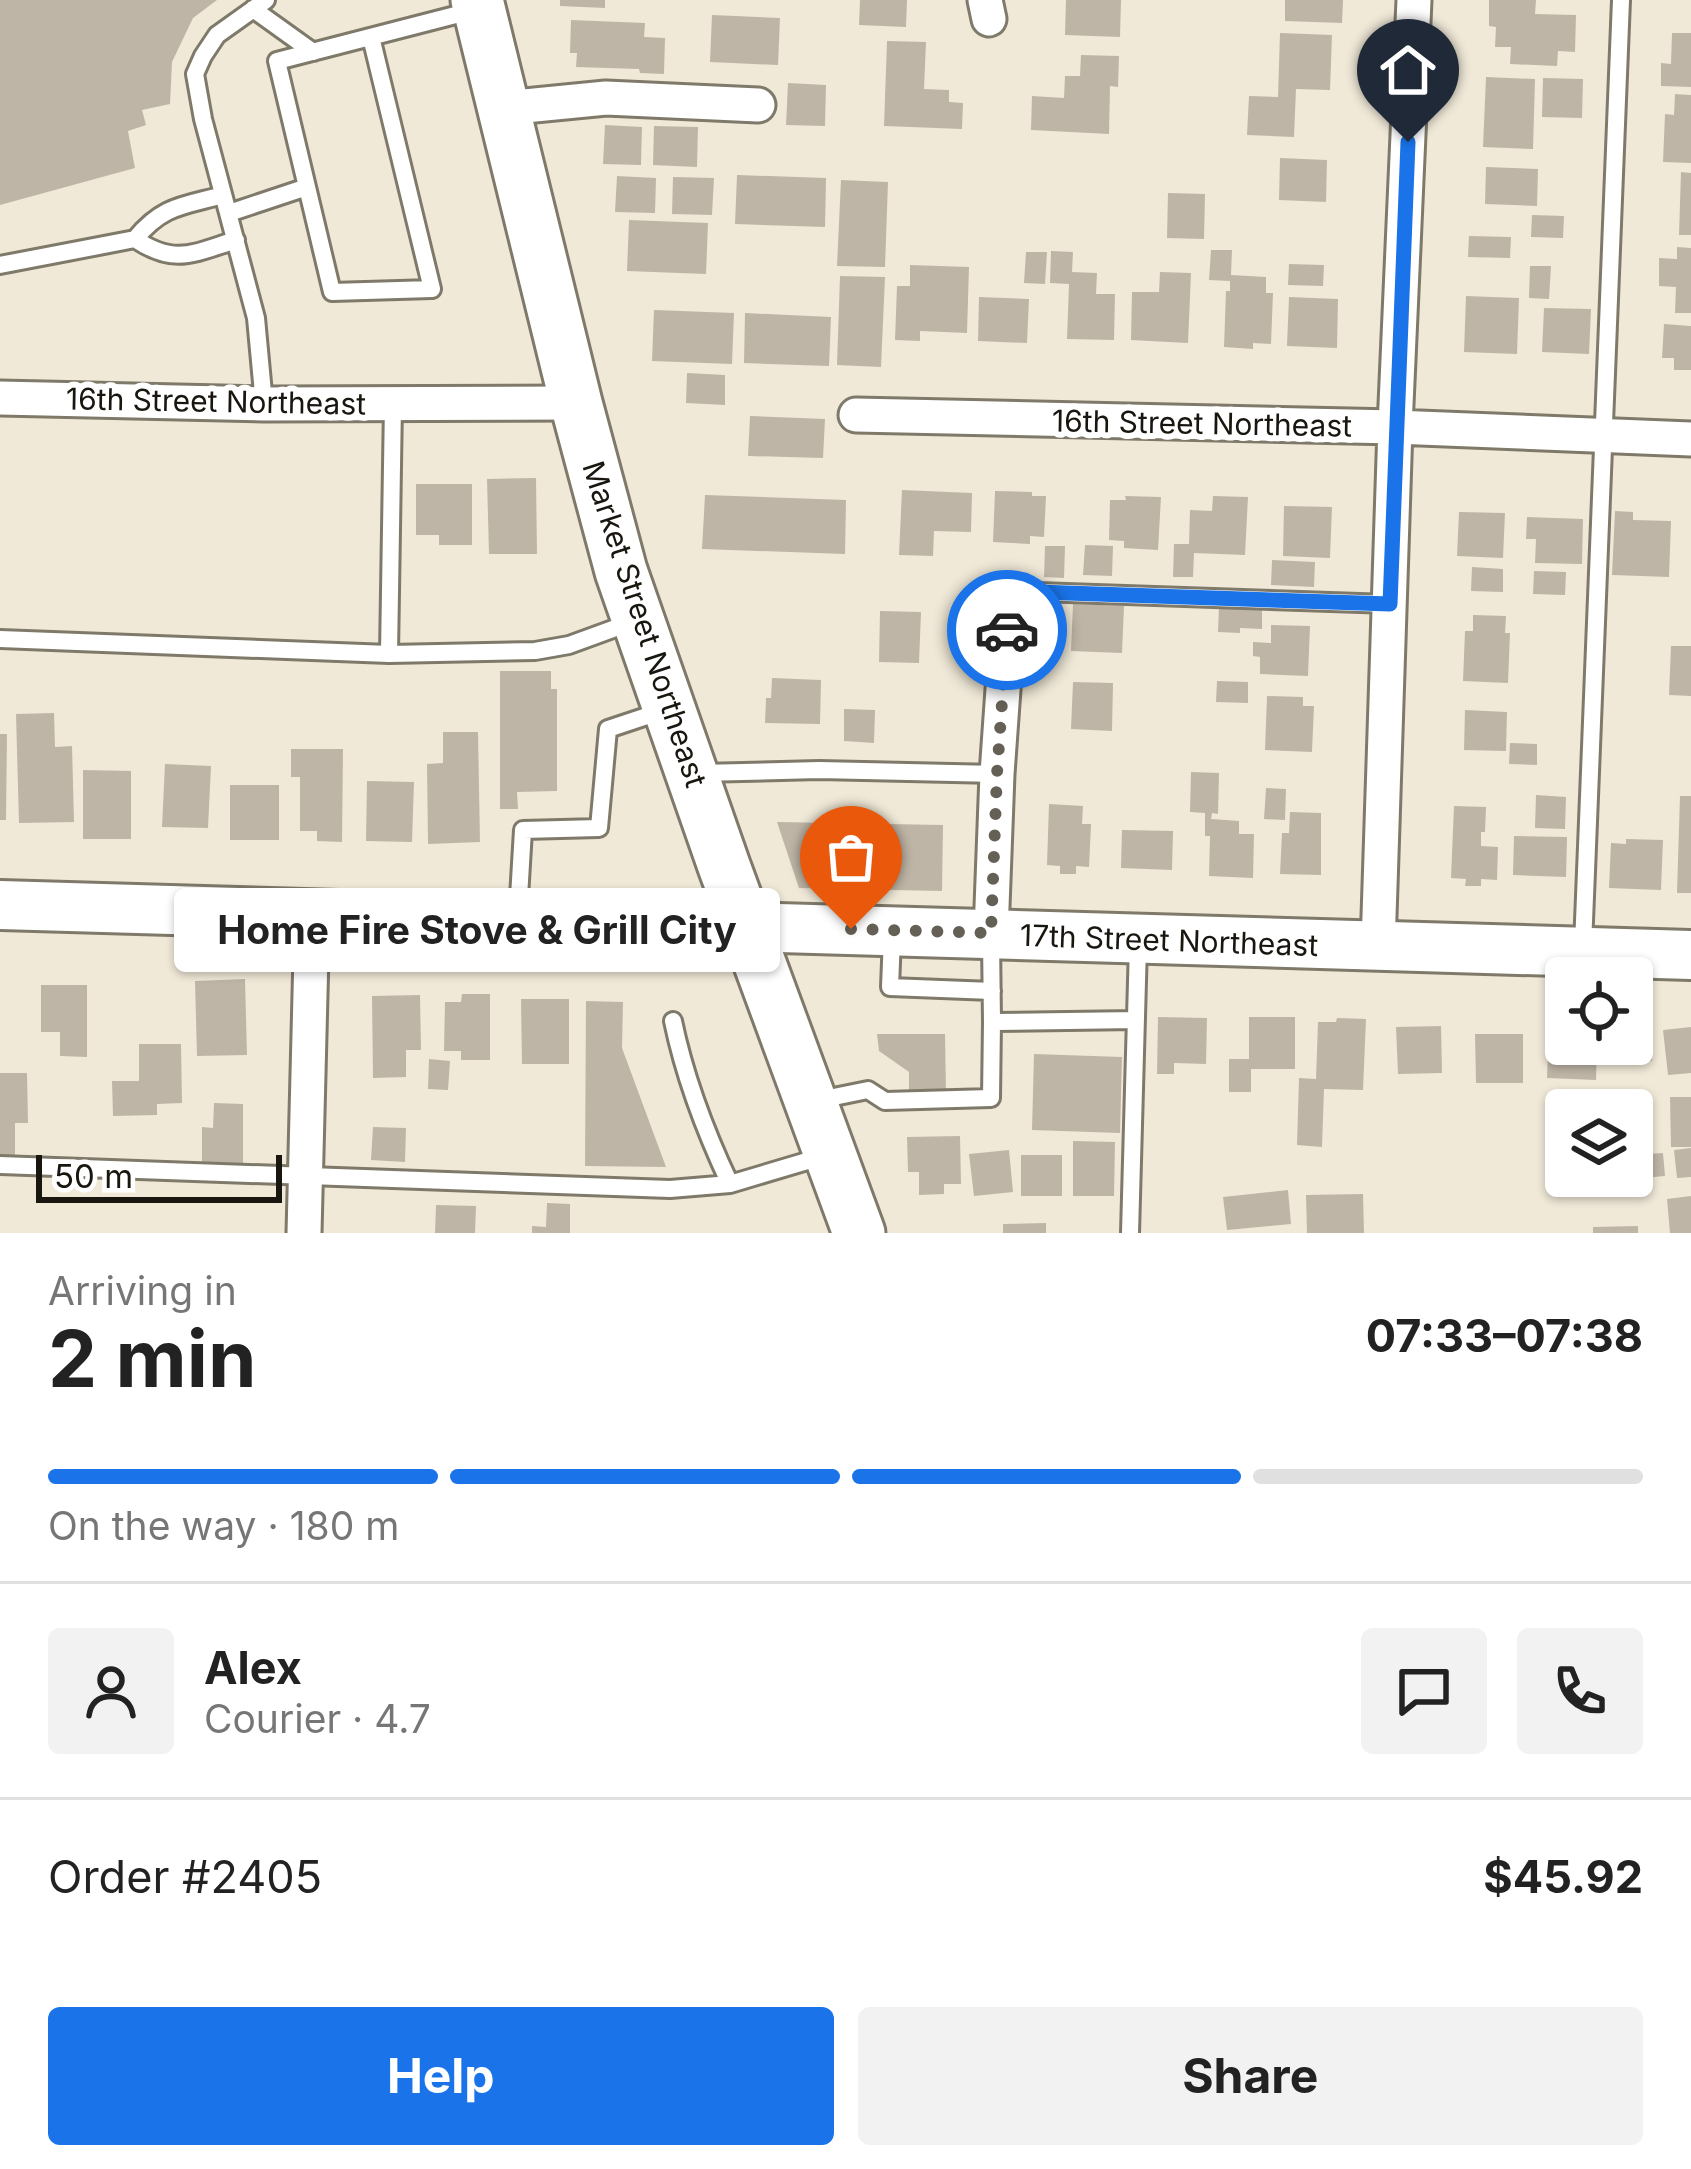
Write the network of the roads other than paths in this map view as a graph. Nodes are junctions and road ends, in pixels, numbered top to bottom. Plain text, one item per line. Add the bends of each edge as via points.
1 (1414, 0) edge
2 (1622, 0) edge
3 (259, 5) edge
4 (478, 5) edge
5 (371, 37) junction
6 (313, 52) junction
7 (758, 105) dead end
8 (506, 108) junction
9 (307, 187) junction
10 (226, 204) junction
11 (135, 238) junction
12 (236, 240) junction
13 (0, 265) edge
14 (0, 398) edge
15 (576, 403) junction
16 (264, 404) junction
17 (394, 404) junction
18 (856, 415) dead end
19 (1395, 427) junction
20 (1605, 435) junction
21 (1691, 439) edge
22 (1010, 591) joint
23 (1390, 604) junction
24 (639, 620) junction
25 (0, 639) edge
26 (389, 654) junction
27 (668, 708) junction
28 (693, 773) junction
29 (997, 774) junction
30 (0, 905) edge
31 (313, 915) junction
32 (518, 920) junction
33 (749, 926) junction
34 (893, 930) junction
35 (991, 933) junction
36 (1138, 938) junction
37 (1378, 947) junction
38 (1583, 952) junction
39 (1691, 955) edge
40 (992, 991) junction
41 (1136, 1020) junction
42 (673, 1022) dead end
43 (992, 1022) junction
44 (812, 1101) junction
45 (831, 1155) junction
46 (0, 1166) edge
47 (304, 1175) junction
48 (730, 1184) junction
49 (304, 1233) edge
50 (860, 1233) edge
51 (1130, 1233) edge

1 - 19 street
2 - 20 lane
3 - 6 lane
3 - 10 lane via 217,35 195,74
4 - 5 lane
4 - 8 main road, Market Street Northeast
5 - 6 lane
5 - 9 lane via 432,289 332,292
6 - 9 lane via 277,61
7 - 8 street via 606,98
8 - 15 main road, Market Street Northeast
9 - 10 lane
10 - 11 lane via 162,212
10 - 12 lane
11 - 12 lane via 170,255
11 - 13 lane
12 - 16 lane via 256,318
14 - 16 street, 16th Street Northeast
15 - 17 street, 16th Street Northeast
15 - 24 main road, Market Street Northeast
16 - 17 street, 16th Street Northeast
17 - 26 lane
18 - 19 street, 16th Street Northeast
19 - 20 street, 16th Street Northeast
19 - 23 street
20 - 21 street, 16th Street Northeast
20 - 38 lane
22 - 23 lane
22 - 29 street
23 - 37 street
24 - 26 lane via 535,651
24 - 27 main road, Market Street Northeast
25 - 26 lane
27 - 28 main road, Market Street Northeast
27 - 32 lane via 608,729 598,829 523,830
28 - 29 lane
28 - 33 main road, Market Street Northeast
29 - 35 street
30 - 31 main road, 17th Street Northeast
31 - 32 main road, 17th Street Northeast
31 - 47 street
32 - 33 main road, 17th Street Northeast
33 - 34 main road, 17th Street Northeast
33 - 44 main road, Market Street Northeast
34 - 35 main road, 17th Street Northeast
34 - 40 lane via 890,987
35 - 36 main road, 17th Street Northeast
35 - 40 lane
36 - 37 main road, 17th Street Northeast
36 - 41 lane
37 - 38 main road, 17th Street Northeast
38 - 39 main road, 17th Street Northeast
40 - 43 lane
41 - 43 lane
41 - 51 lane
42 - 48 lane
43 - 44 lane via 991,1098 885,1101 868,1090
44 - 45 main road, Market Street Northeast
45 - 48 lane
45 - 50 main road, Market Street Northeast
46 - 47 lane
47 - 48 lane via 670,1189
47 - 49 street

